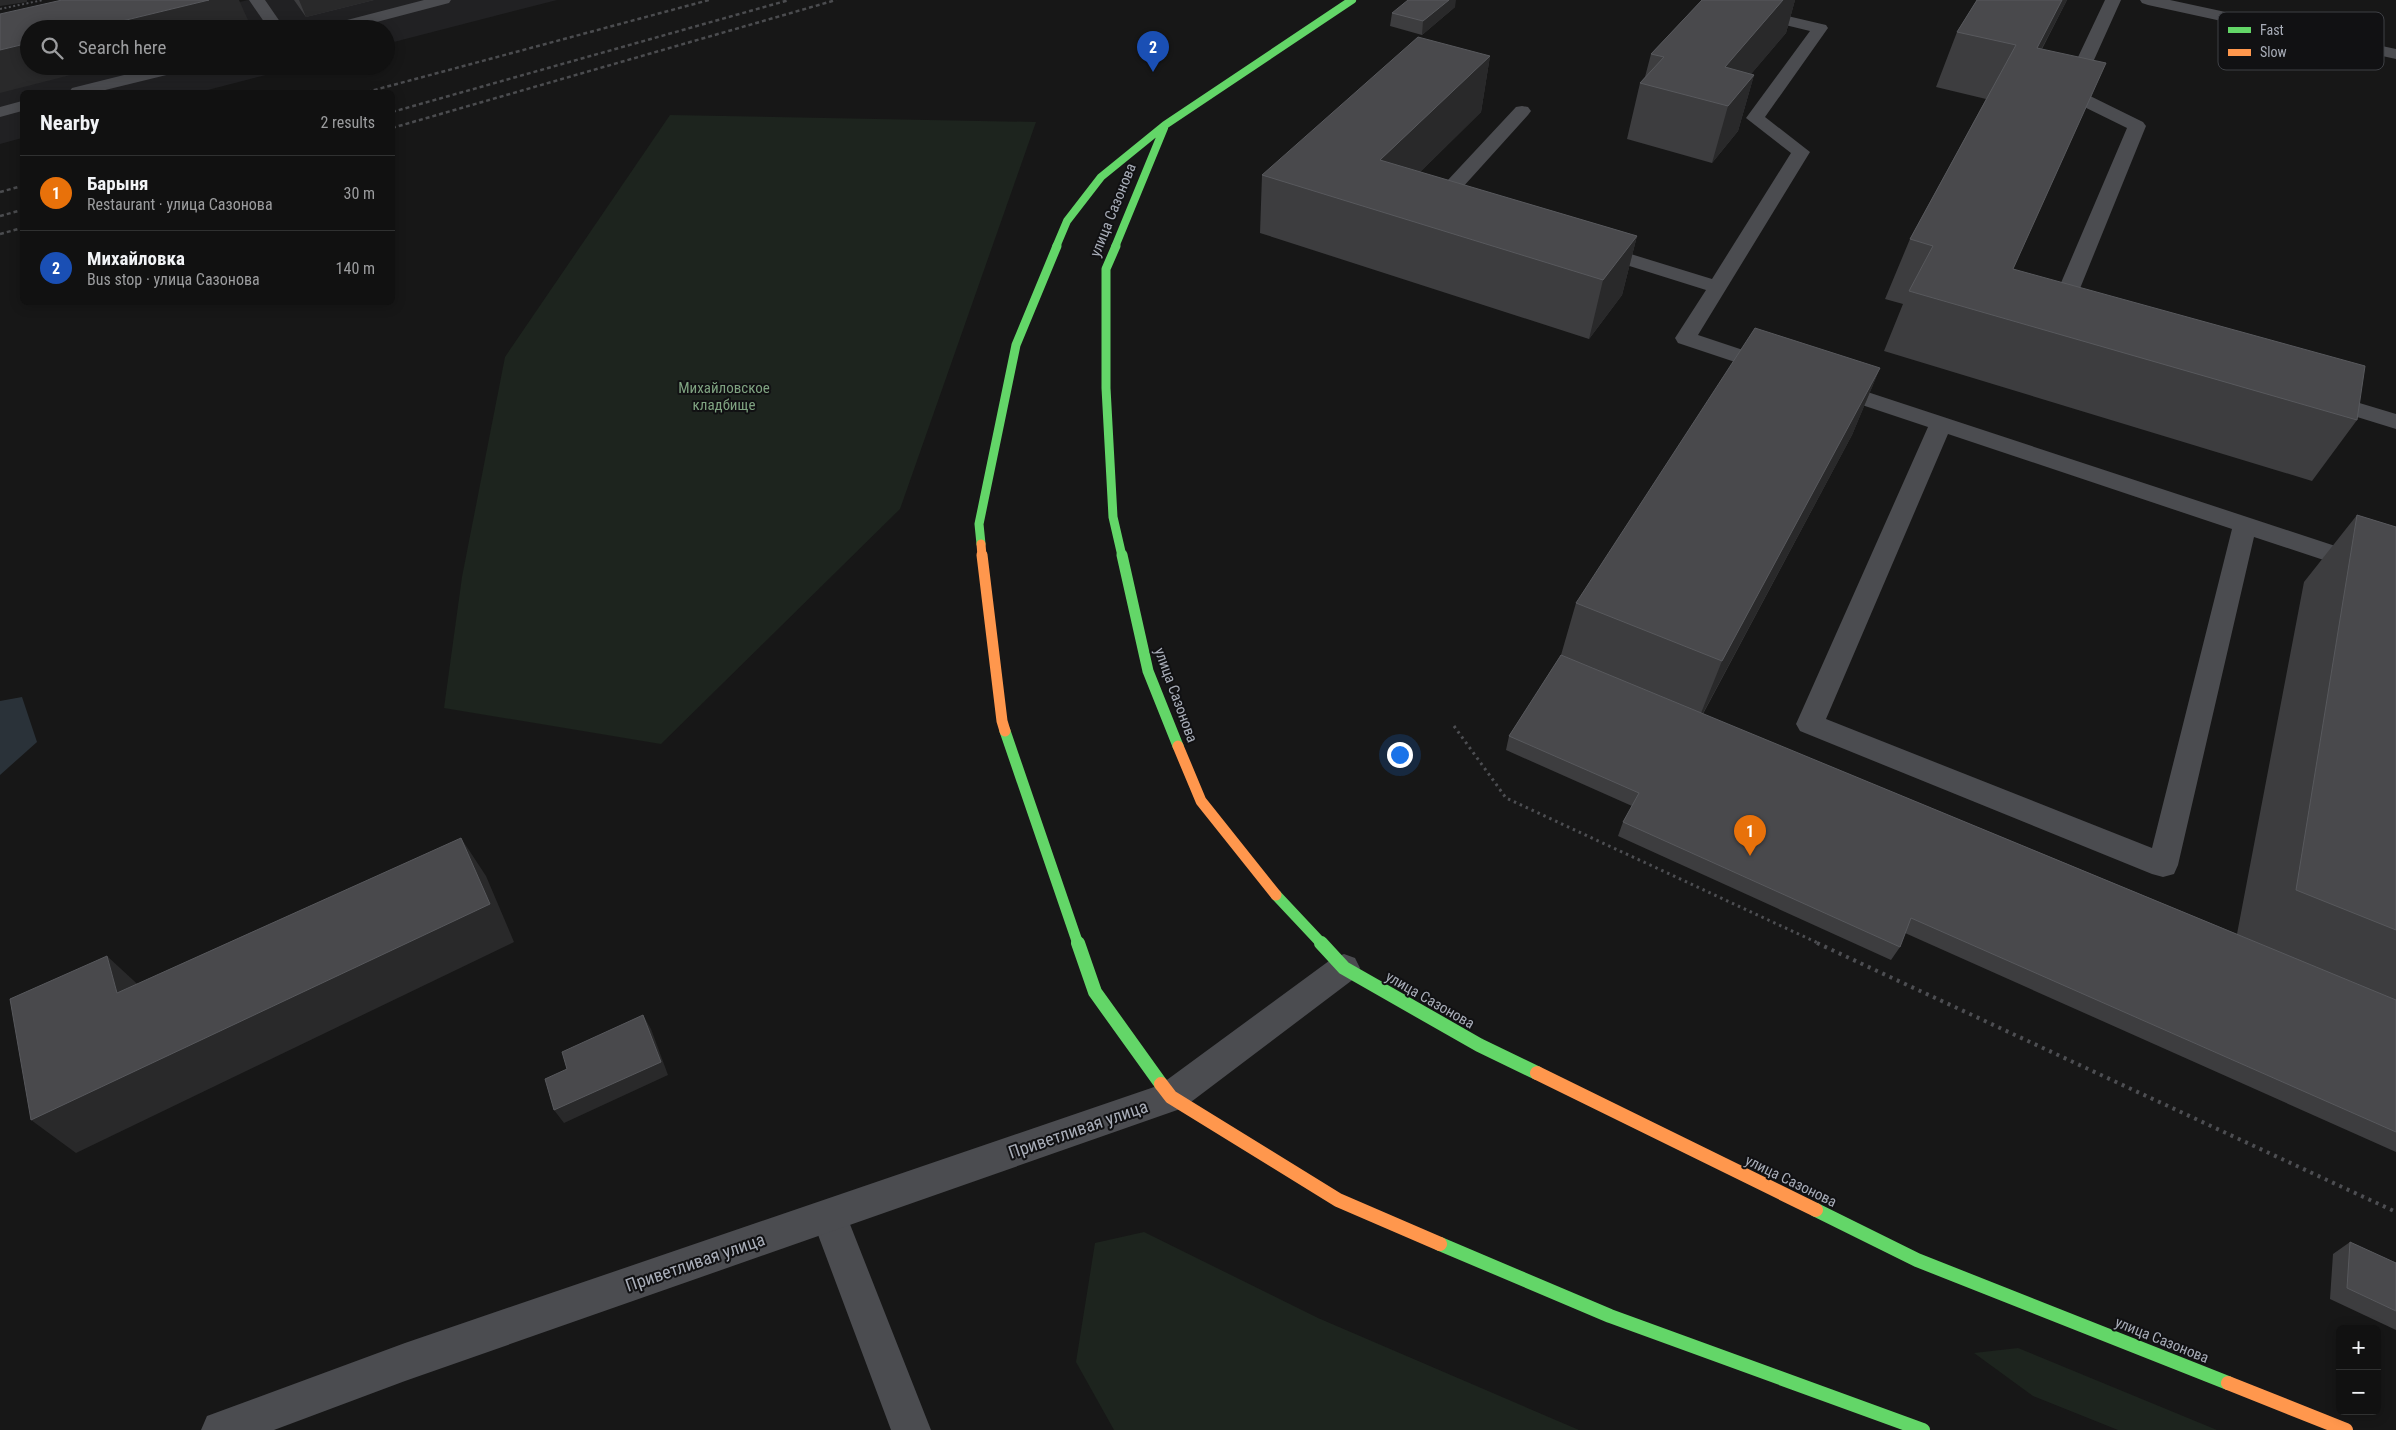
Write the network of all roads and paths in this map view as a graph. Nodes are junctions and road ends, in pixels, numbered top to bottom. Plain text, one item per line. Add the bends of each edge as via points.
1 (43, 0) edge
2 (257, 0) edge
3 (443, 0) edge
4 (1352, 0) edge
5 (2113, 0) edge
6 (2148, 0) edge
7 (0, 9) edge
8 (1737, 9) edge
9 (2218, 14) edge
10 (271, 20) edge
11 (365, 20) edge
12 (146, 75) edge
13 (86, 90) edge
14 (20, 107) edge
15 (1522, 111) dead end
16 (0, 112) edge
17 (1165, 124) junction
18 (1468, 208) edge
19 (1579, 243) edge
20 (1718, 287) junction
21 (2076, 324) edge
22 (2302, 393) edge
23 (2396, 422) edge
24 (1942, 424) junction
25 (2245, 525) junction
26 (2396, 576) edge
27 (1454, 726) dead end
28 (1344, 968) junction
29 (1171, 1097) junction
30 (2396, 1212) edge
31 (829, 1216) junction
32 (221, 1430) edge
33 (911, 1430) edge
34 (1924, 1430) edge
35 (2346, 1430) edge

1 - 7 path
2 - 10 street
3 - 11 street
4 - 17 main road, улица Сазонова
5 - 21 street via 2070,92 2137,126 2057,318
6 - 9 street
8 - 20 street via 1820,28 1755,118 1801,152
12 - 13 street
14 - 16 street
15 - 18 street via 1440,200
17 - 28 main road, улица Сазонова via 1106,269 1106,378 1113,517 1148,671 1201,802 1278,898
17 - 29 main road, улица Сазонова via 1101,177 1067,221 1016,345 979,524 1005,730 1095,992
19 - 20 street
20 - 24 street via 1686,338
22 - 23 street
24 - 25 street
24 - 25 street via 1810,724 2163,865
25 - 26 street
27 - 30 path via 1506,798
28 - 29 street, Приветливая улица
28 - 35 main road, улица Сазонова via 1479,1045 1917,1260
29 - 31 street, Приветливая улица
29 - 34 main road, улица Сазонова via 1338,1200 1610,1316
31 - 32 street, Приветливая улица via 405,1362
31 - 33 street

